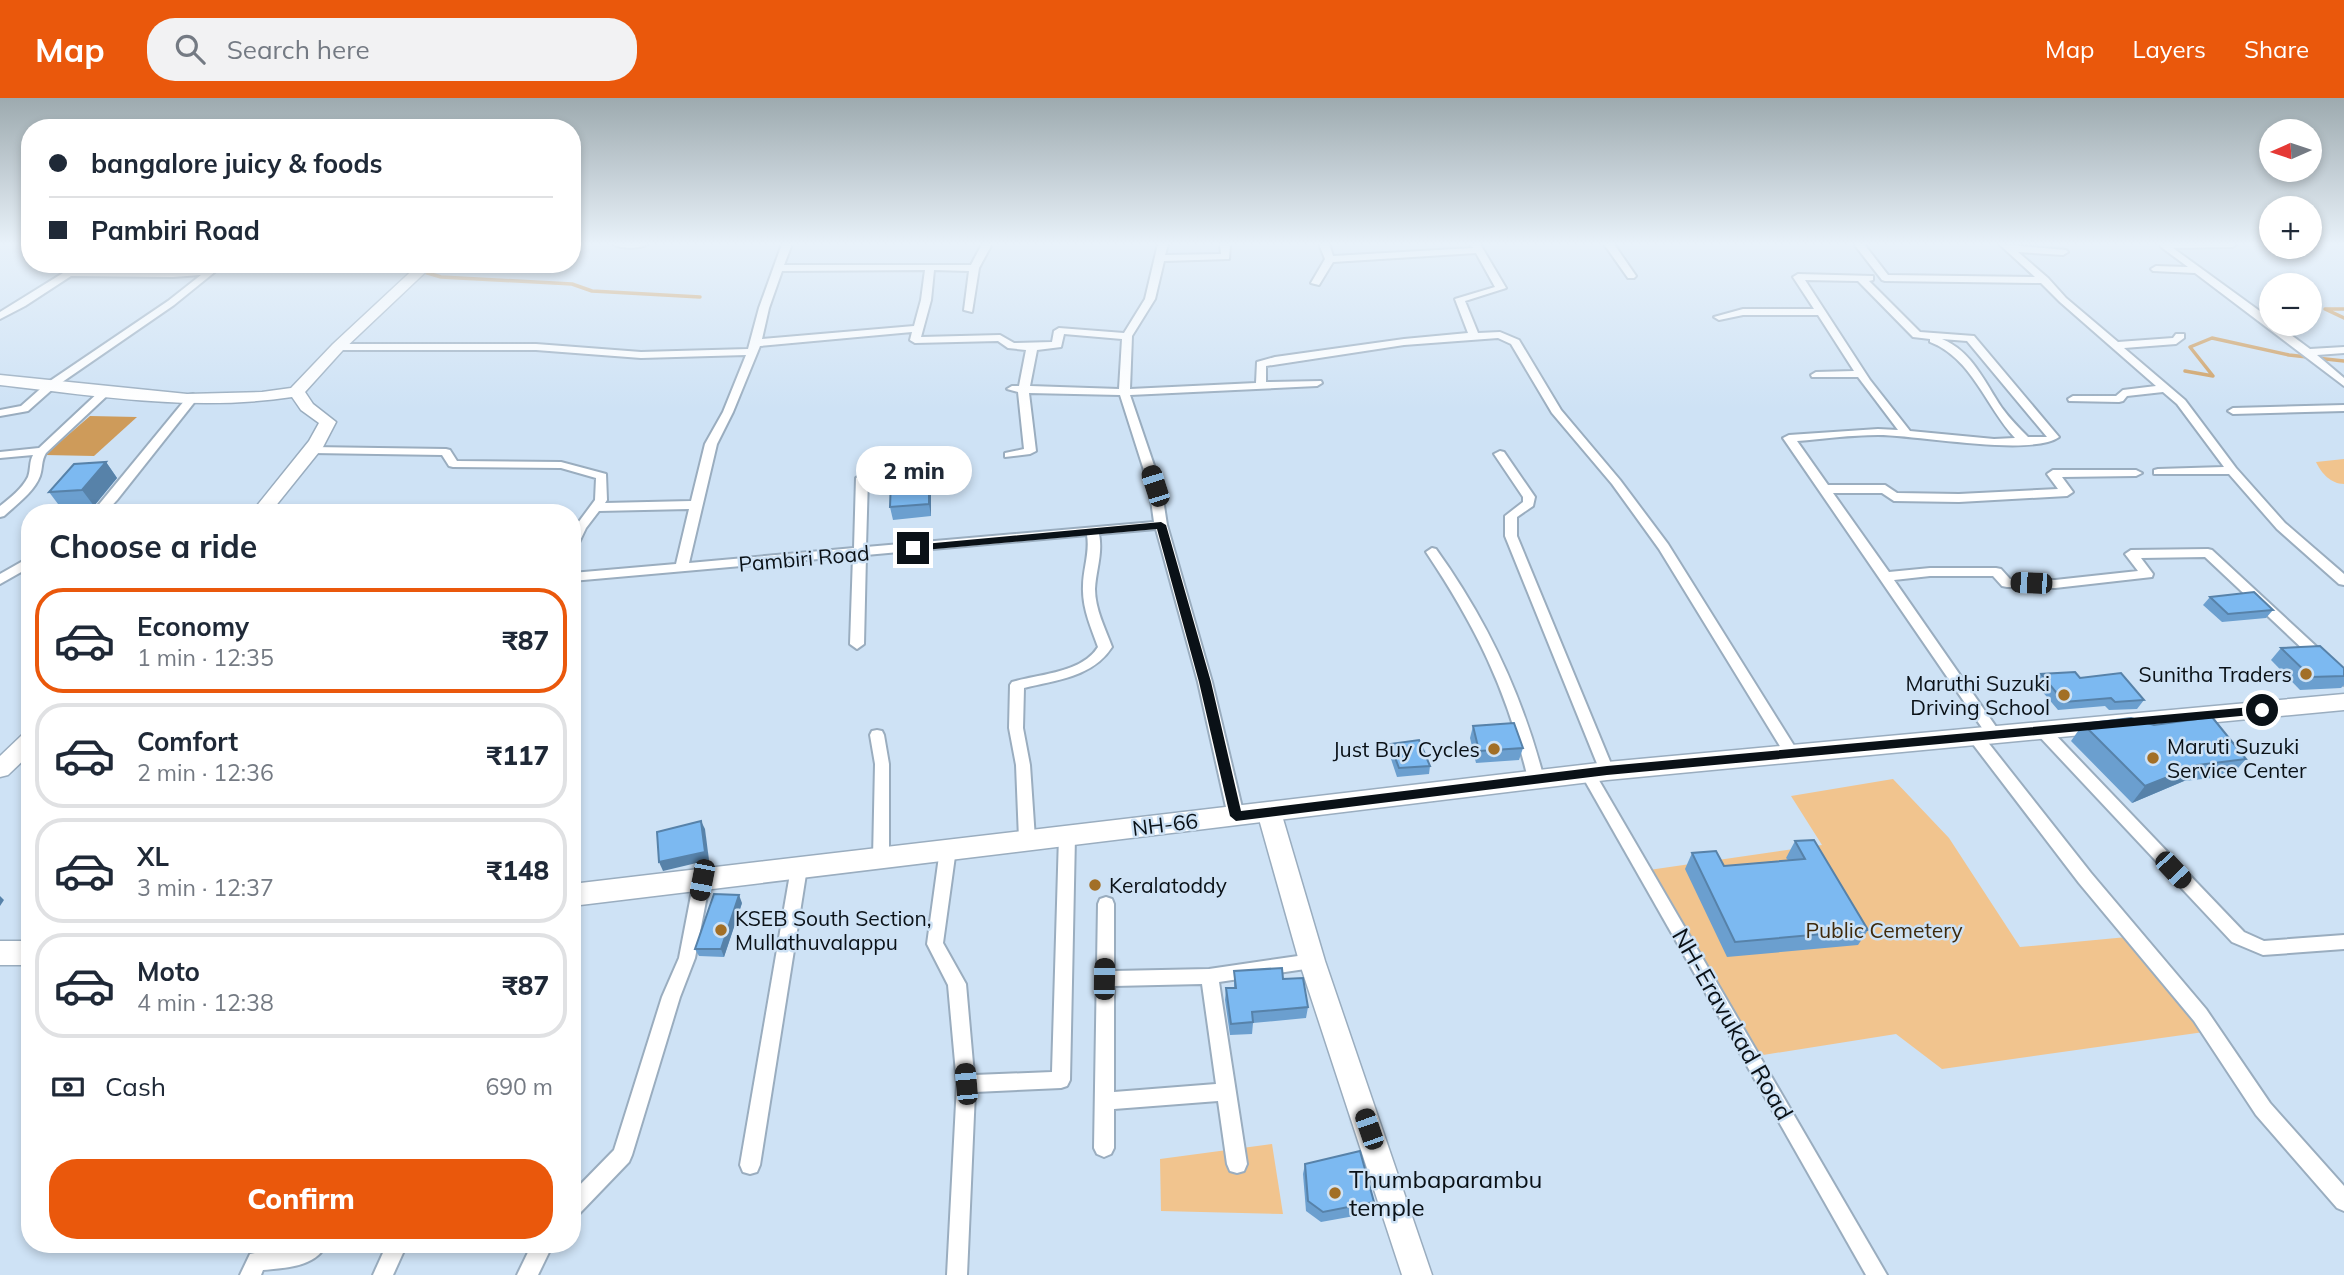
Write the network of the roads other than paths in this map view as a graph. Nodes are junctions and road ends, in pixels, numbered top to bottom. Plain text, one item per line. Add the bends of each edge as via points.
1 (30, 299) edge
2 (176, 299) edge
3 (390, 299) edge
4 (767, 299) edge
5 (926, 299) edge
6 (970, 299) edge
7 (1150, 299) edge
8 (1460, 299) edge
9 (1811, 299) edge
10 (1882, 299) edge
11 (2062, 299) edge
12 (2237, 299) edge
13 (969, 310) dead end
14 (1819, 312) junction
15 (0, 316) edge
16 (1719, 317) dead end
17 (917, 329) junction
18 (1917, 335) junction
19 (1127, 336) junction
20 (2180, 336) dead end
21 (1474, 337) junction
22 (2118, 345) junction
23 (338, 347) junction
24 (1032, 347) junction
25 (753, 348) junction
26 (2344, 349) edge
27 (2308, 352) junction
28 (1860, 374) junction
29 (1816, 375) dead end
30 (0, 380) edge
31 (1317, 383) dead end
32 (2344, 383) edge
33 (1261, 385) junction
34 (51, 386) junction
35 (2166, 388) junction
36 (1018, 389) junction
37 (106, 391) junction
38 (1124, 391) junction
39 (296, 392) junction
40 (193, 397) junction
41 (2073, 399) dead end
42 (2344, 408) edge
43 (2233, 411) dead end
44 (0, 413) edge
45 (1907, 434) junction
46 (2025, 441) junction
47 (312, 450) junction
48 (42, 451) junction
49 (0, 454) edge
50 (1500, 454) dead end
51 (1009, 455) dead end
52 (2232, 470) junction
53 (2158, 472) dead end
54 (2136, 473) dead end
55 (862, 478) dead end
56 (1824, 489) junction
57 (108, 504) edge
58 (267, 504) edge
59 (697, 505) junction
60 (596, 507) junction
61 (0, 513) edge
62 (1161, 525) junction
63 (581, 526) edge
64 (1092, 531) junction
65 (862, 552) junction
66 (1432, 552) dead end
67 (21, 567) edge
68 (681, 569) junction
69 (581, 576) edge
70 (1885, 577) junction
71 (0, 580) edge
72 (2344, 581) edge
73 (857, 644) dead end
74 (2344, 680) edge
75 (2344, 702) edge
76 (2042, 730) junction
77 (1984, 734) junction
78 (877, 735) dead end
79 (21, 749) edge
80 (1791, 752) junction
81 (0, 769) edge
82 (1598, 772) junction
83 (1536, 779) junction
84 (1269, 812) junction
85 (1236, 816) junction
86 (1067, 836) junction
87 (1027, 839) junction
88 (948, 849) junction
89 (881, 858) junction
90 (799, 868) junction
91 (702, 880) junction
92 (581, 894) edge
93 (1106, 904) dead end
94 (2344, 942) edge
95 (0, 953) edge
96 (21, 953) edge
97 (1312, 961) junction
98 (1209, 976) junction
99 (1104, 979) junction
100 (966, 1084) junction
101 (1227, 1092) junction
102 (1106, 1101) junction
103 (1104, 1148) dead end
104 (1237, 1164) dead end
105 (750, 1165) dead end
106 (581, 1198) edge
107 (2344, 1201) edge
108 (301, 1253) edge
109 (393, 1253) edge
110 (538, 1253) edge
111 (250, 1275) edge
112 (383, 1275) edge
113 (527, 1275) edge
114 (957, 1275) edge
115 (1417, 1275) edge
116 (1877, 1275) edge

1 - 15 street
2 - 34 street
3 - 23 main road
4 - 25 street
5 - 17 street
6 - 13 street
7 - 19 street
8 - 21 street
9 - 14 street
10 - 18 street
11 - 22 street
12 - 27 street
14 - 16 street via 1742,312
14 - 28 street
17 - 24 street via 915,340 1000,338 1012,346
17 - 25 street
18 - 46 street via 1947,343 1963,358 2003,418
18 - 46 street via 1970,338 2049,438
19 - 24 street via 1059,331 1057,345
19 - 38 street
20 - 22 street via 2176,341
21 - 33 street via 1269,361 1261,363
21 - 80 street via 1500,335 1516,342 1556,411 1664,547
22 - 35 street
23 - 25 street via 536,347 640,355
23 - 39 main road
24 - 36 street
25 - 59 street via 711,444
26 - 27 street
27 - 32 street
28 - 29 street
28 - 45 street
30 - 34 main road
31 - 33 street
33 - 38 street
34 - 37 main road
34 - 44 street via 24,409
35 - 41 street via 2123,394 2119,399
35 - 52 street
36 - 38 street
36 - 51 street via 1030,451
37 - 40 main road
37 - 48 street
38 - 62 street via 1155,486
39 - 40 main road via 261,399
39 - 47 main road via 328,422
40 - 57 street
42 - 43 street
45 - 46 street
45 - 56 street via 1789,438
47 - 58 main road
47 - 60 street via 446,452 453,464 561,465 602,476 601,500
48 - 49 street
48 - 61 street via 34,479
50 - 82 street, NH-Eravukad Road via 1529,497 1511,516 1511,536
52 - 53 street
52 - 72 street via 2281,526
54 - 56 street via 2053,474 2067,492 1959,498 1894,497 1885,489
55 - 65 street
56 - 70 street
59 - 60 street
59 - 68 street
60 - 63 street
62 - 64 street, Pambiri Road
62 - 85 street
64 - 65 street, Pambiri Road
64 - 87 street via 1097,547 1089,587 1093,617 1105,647 1102,655 1085,667 1017,685 1016,728
65 - 68 street, Pambiri Road
65 - 73 street
66 - 83 street via 1461,590 1498,662
67 - 71 street
68 - 69 street, Pambiri Road
70 - 74 street via 1996,572 2007,583 2055,584 2147,574 2131,554 2208,553
70 - 77 street
75 - 76 main road, NH-66
76 - 77 main road, NH-66
76 - 94 street via 2238,937 2263,948
77 - 80 main road, NH-66
77 - 107 street via 2085,878 2200,1015 2263,1109
78 - 89 street via 882,764
79 - 81 main road
80 - 82 main road, NH-66
82 - 83 main road, NH-66
82 - 116 street, NH-Eravukad Road
83 - 84 main road, NH-66
84 - 85 main road, NH-66
84 - 97 main road
85 - 86 main road, NH-66
86 - 87 main road, NH-66
86 - 100 street via 1061,1080
87 - 88 main road, NH-66
88 - 89 main road, NH-66
88 - 100 street via 935,944 957,984
89 - 90 main road, NH-66
90 - 91 main road, NH-66
90 - 105 street
91 - 92 main road, NH-66
91 - 106 street via 687,958 622,1155
93 - 99 street
95 - 96 main road
97 - 98 street
97 - 115 main road
98 - 99 street
98 - 101 street
99 - 102 street
100 - 114 street
101 - 102 street
101 - 104 street
102 - 103 street
108 - 111 street via 257,1261
109 - 112 street
110 - 113 street

